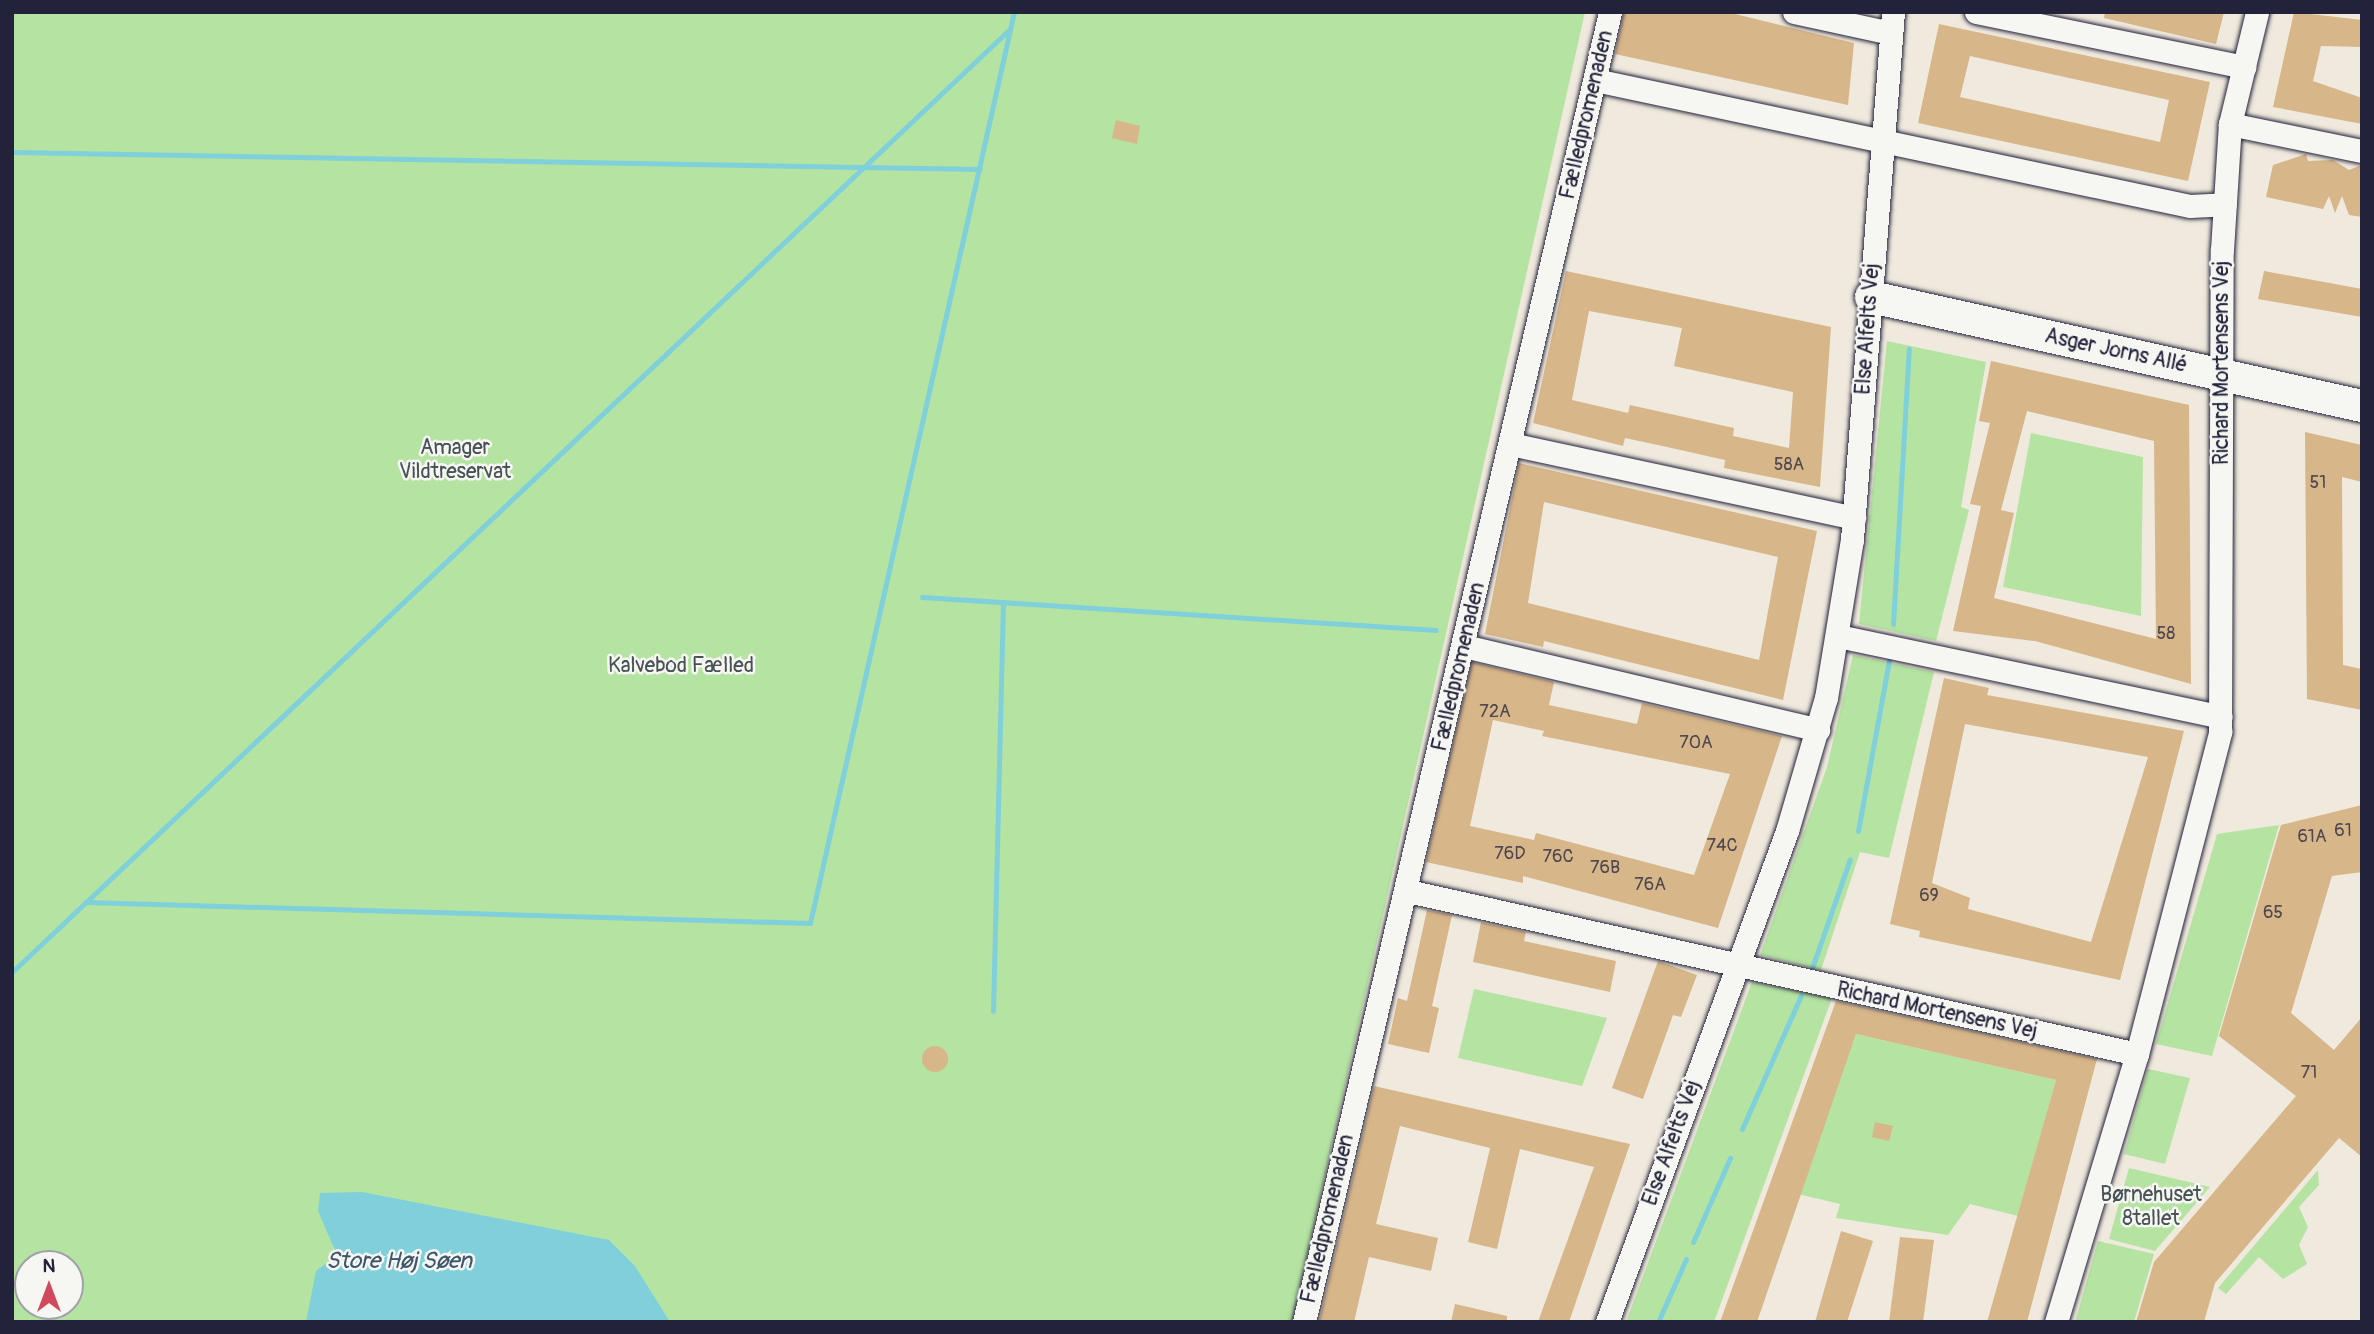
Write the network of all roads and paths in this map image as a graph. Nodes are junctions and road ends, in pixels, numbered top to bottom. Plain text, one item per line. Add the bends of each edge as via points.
1 (1610, 12) edge
2 (1794, 12) edge
3 (1976, 12) edge
4 (2257, 12) edge
5 (1892, 22) edge
6 (2244, 67) junction
7 (1595, 80) junction
8 (2231, 124) junction
9 (1884, 140) junction
10 (2362, 151) edge
11 (2225, 204) junction
12 (1871, 297) junction
13 (2222, 374) junction
14 (2362, 406) edge
15 (1510, 444) junction
16 (1854, 518) junction
17 (1838, 636) junction
18 (1464, 646) junction
19 (2221, 717) junction
20 (1818, 730) junction
21 (1408, 891) junction
22 (1738, 965) junction
23 (2137, 1054) junction
24 (1304, 1322) edge
25 (1606, 1322) edge
26 (2056, 1322) edge

1 - 7 street, Fælledpromenaden
2 - 5 street, Else Alfelts Vej
3 - 6 street
4 - 6 street, Richard Mortensens Vej
5 - 9 street, Else Alfelts Vej
6 - 8 street, Richard Mortensens Vej
7 - 9 street
7 - 15 street, Fælledpromenaden
8 - 10 street
8 - 11 street, Richard Mortensens Vej
9 - 11 street via 2190,206
9 - 12 street, Else Alfelts Vej
11 - 13 street, Richard Mortensens Vej
12 - 13 street, Asger Jorns Allé
12 - 16 street, Else Alfelts Vej
13 - 14 street, Asger Jorns Allé
13 - 19 street, Richard Mortensens Vej
15 - 16 street
15 - 18 street, Fælledpromenaden
16 - 17 street, Else Alfelts Vej
17 - 19 street
17 - 20 street, Else Alfelts Vej
18 - 20 street
18 - 21 street, Fælledpromenaden
19 - 23 street, Richard Mortensens Vej via 2197,835
20 - 22 street, Else Alfelts Vej
21 - 22 street
21 - 24 street, Fælledpromenaden
22 - 23 street, Richard Mortensens Vej
22 - 25 street, Else Alfelts Vej
23 - 26 street, Richard Mortensens Vej

